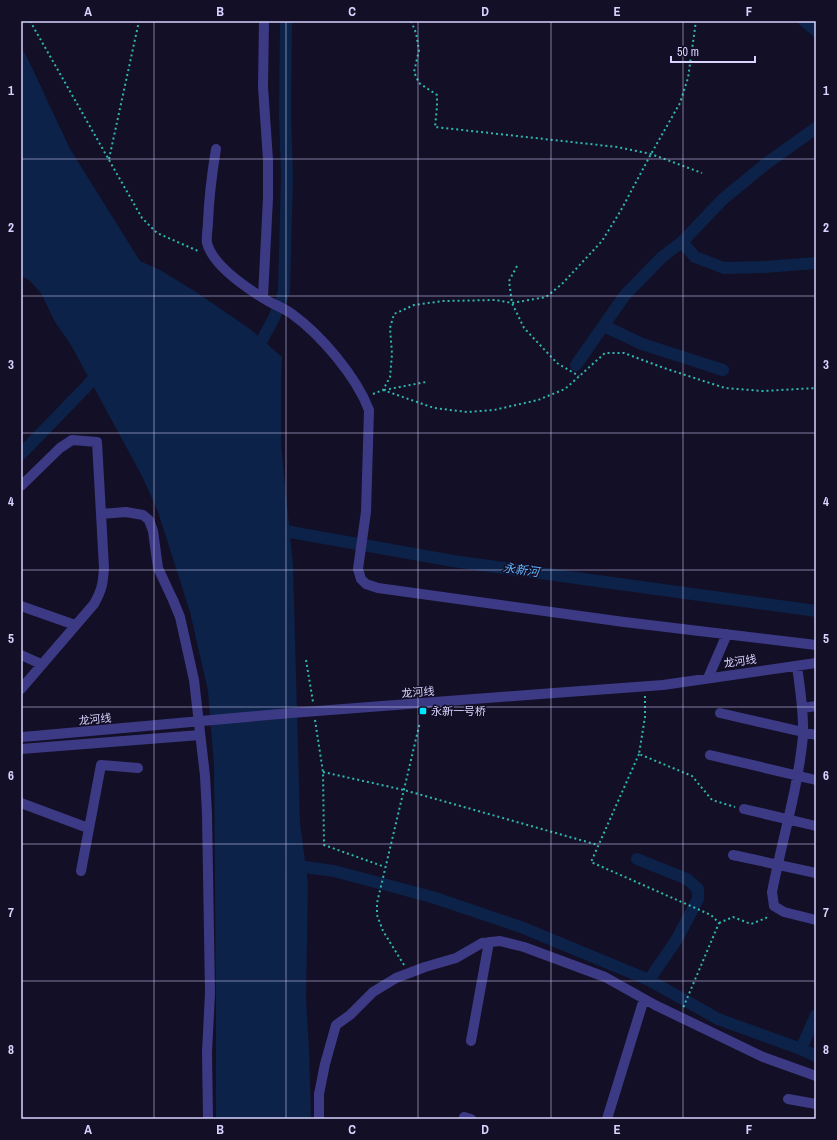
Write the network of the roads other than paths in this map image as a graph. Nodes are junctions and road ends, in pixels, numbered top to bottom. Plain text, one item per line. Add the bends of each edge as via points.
1 (264, 21) edge
2 (216, 149) dead end
3 (265, 299) junction
4 (21, 486) edge
5 (101, 514) junction
6 (21, 606) edge
7 (75, 625) junction
8 (727, 634) junction
9 (816, 645) edge
10 (21, 655) edge
11 (816, 663) edge
12 (41, 664) junction
13 (797, 666) junction
14 (708, 678) junction
15 (21, 689) edge
16 (816, 706) edge
17 (802, 708) junction
18 (720, 713) dead end
19 (803, 732) junction
20 (200, 735) junction
21 (816, 735) edge
22 (21, 737) edge
23 (21, 749) edge
24 (710, 755) dead end
25 (138, 768) dead end
26 (797, 776) junction
27 (816, 780) edge
28 (21, 803) edge
29 (744, 809) road end
30 (788, 820) junction
31 (816, 826) edge
32 (88, 828) junction
33 (733, 855) dead end
34 (777, 865) junction
35 (81, 871) dead end
36 (816, 874) edge
37 (816, 920) edge
38 (489, 942) junction
39 (644, 999) junction
40 (471, 1041) dead end
41 (816, 1076) edge
42 (788, 1099) dead end
43 (816, 1104) edge
44 (208, 1119) edge
45 (319, 1119) edge
46 (607, 1119) edge

1 - 3 street via 263,87 268,160
2 - 3 street via 209,197 207,242 212,256 220,266
3 - 8 street via 291,313 321,340 349,372 365,398 369,410 369,448 365,520 358,569 361,579 366,584 378,588 608,620
4 - 5 street via 60,448 72,440 97,442
5 - 7 street via 104,582 94,604
5 - 20 street via 126,512 143,515 149,520 158,568 180,617 191,663
6 - 7 street
7 - 12 street
8 - 9 street
8 - 14 street
10 - 12 street
11 - 13 street, 龙河线
12 - 15 street
13 - 14 street, 龙河线
13 - 17 street
14 - 22 street, 龙河线, bridge via 645,687 291,713
16 - 17 street
17 - 19 street
18 - 19 street
19 - 21 street
19 - 26 street
20 - 23 street
20 - 44 street via 207,814 210,993 207,1052
24 - 26 street
25 - 32 street via 101,765
26 - 27 street
26 - 30 street
28 - 32 street
29 - 30 street
30 - 31 street
30 - 34 street
32 - 35 street
33 - 34 street
34 - 36 street
34 - 37 street via 772,892 774,906 784,912
38 - 39 street via 512,944 561,960
38 - 40 street
38 - 45 street via 482,943 456,958 396,978 373,992 336,1025 319,1094
39 - 41 street via 762,1057
39 - 46 street
42 - 43 street

